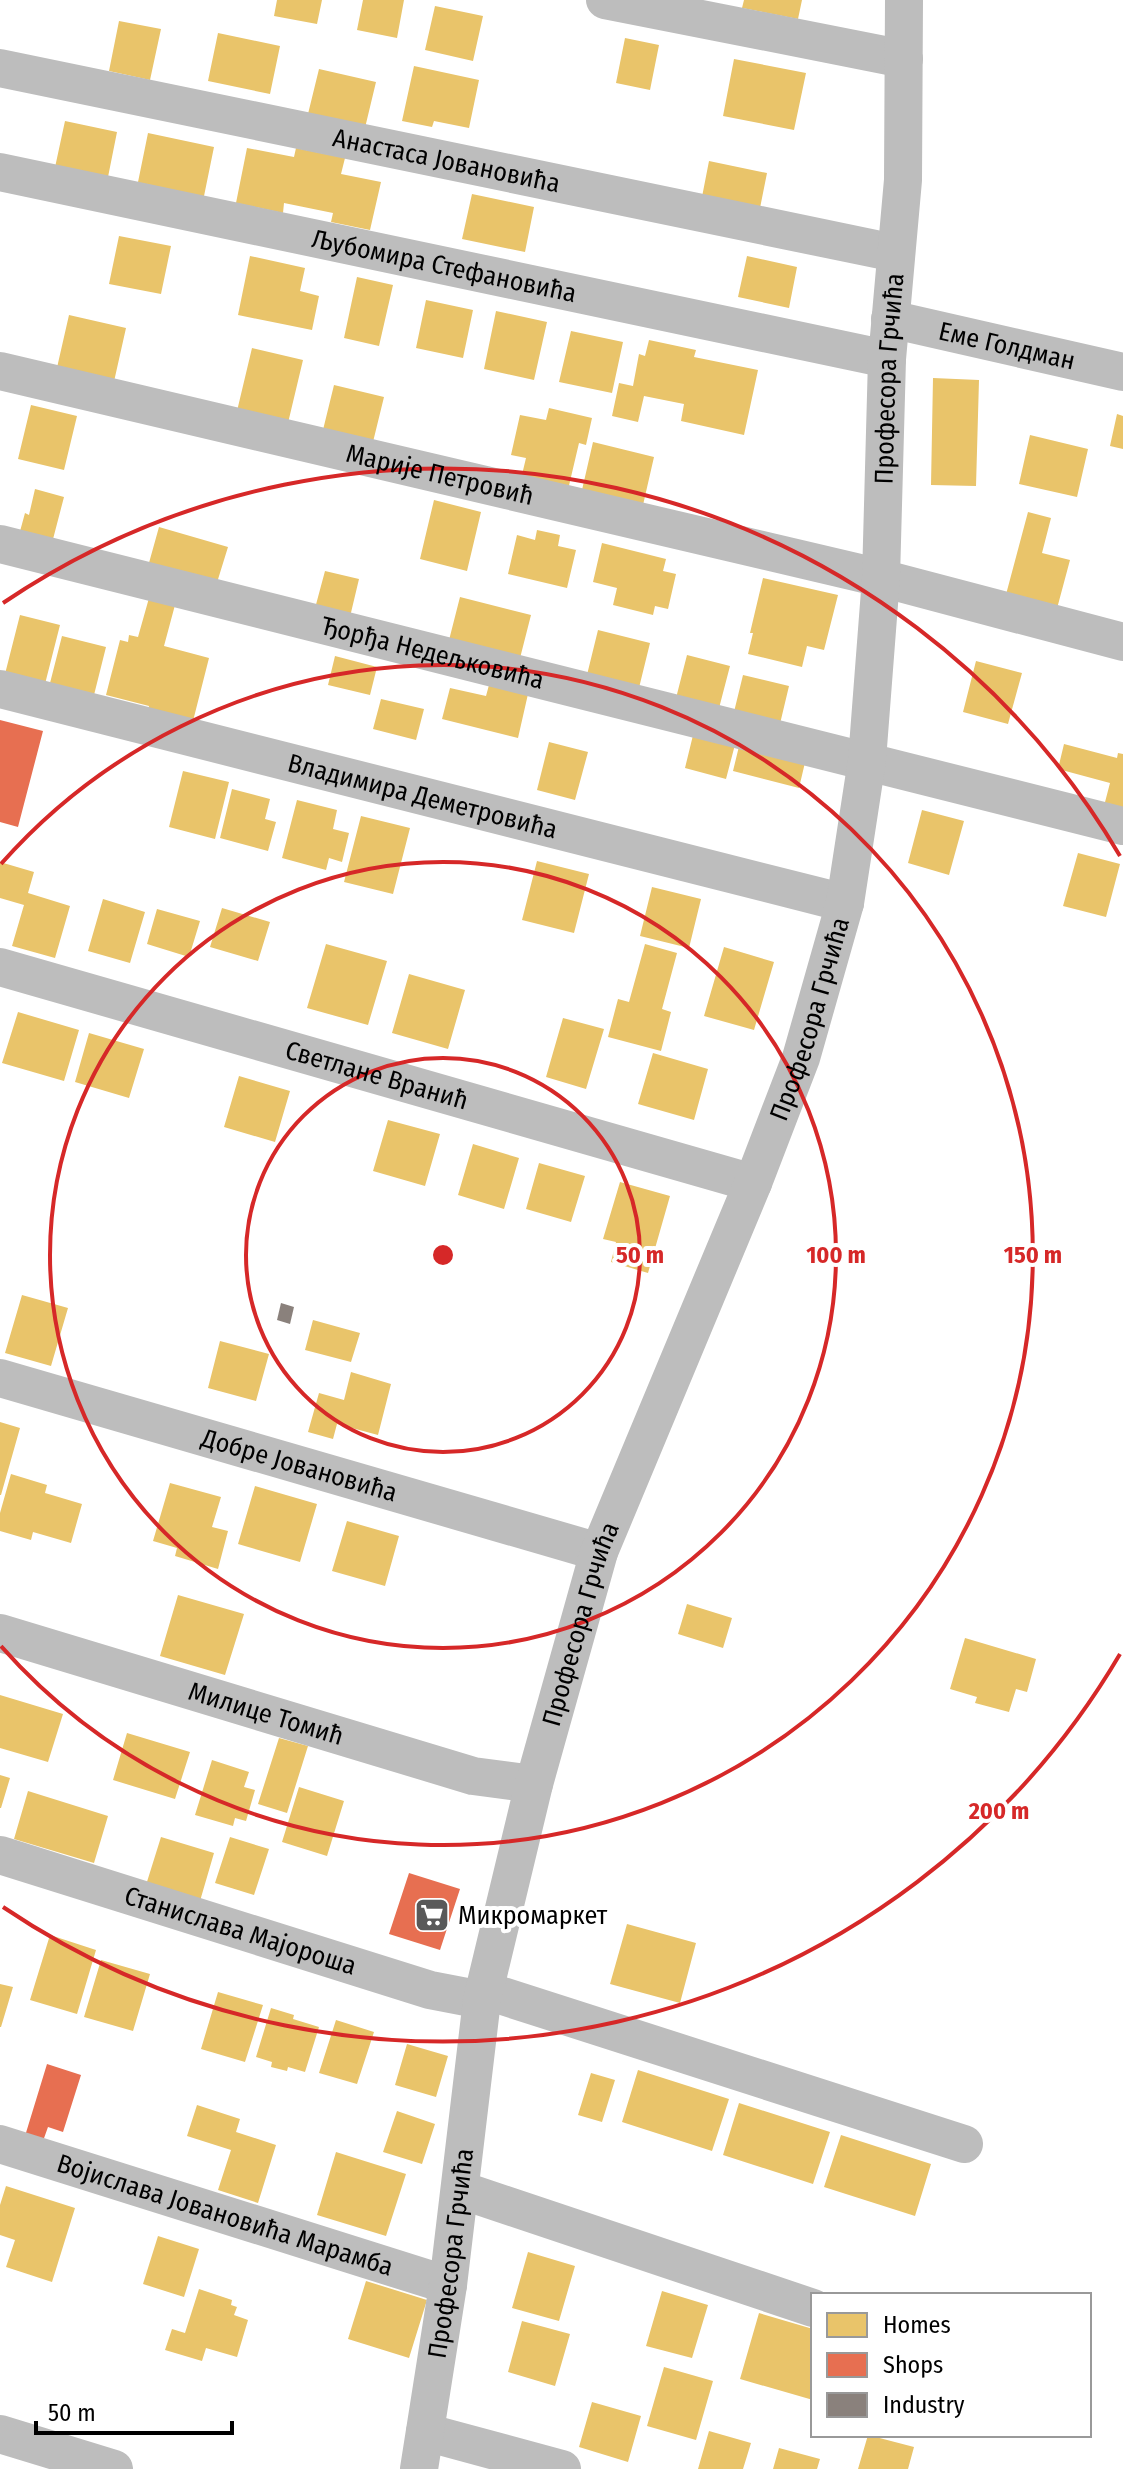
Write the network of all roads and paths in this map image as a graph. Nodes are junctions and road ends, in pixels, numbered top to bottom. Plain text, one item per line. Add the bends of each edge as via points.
1 (605, 0) edge
2 (904, 0) edge
3 (904, 59) junction
4 (0, 68) edge
5 (0, 172) edge
6 (895, 253) junction
7 (890, 319) junction
8 (887, 359) junction
9 (0, 371) edge
10 (1123, 372) edge
11 (0, 544) edge
12 (881, 578) junction
13 (1123, 642) edge
14 (0, 689) edge
15 (867, 760) junction
16 (1123, 826) edge
17 (845, 903) junction
18 (0, 967) edge
19 (753, 1183) junction
20 (0, 1378) edge
21 (599, 1552) junction
22 (0, 1633) edge
23 (534, 1784) junction
24 (0, 1855) edge
25 (483, 1995) junction
26 (0, 2144) edge
27 (964, 2144) dead end
28 (461, 2190) junction
29 (448, 2285) junction
30 (811, 2307) edge
31 (425, 2432) junction
32 (0, 2434) edge
33 (114, 2469) edge
34 (419, 2469) edge
35 (562, 2469) edge

1 - 3 street
2 - 3 street, Професора Грчића
3 - 6 street, Професора Грчића via 903,180
4 - 6 street, Анастаса Јовановића
5 - 8 street, Љубомира Стефановића
6 - 7 street, Професора Грчића
7 - 8 street, Професора Грчића
7 - 10 street, Еме Голдман
8 - 12 street, Професора Грчића
9 - 12 street, Марије Петровић
11 - 15 street, Ђорђа Недељковића
12 - 13 street, Марије Петровић
12 - 15 street, Професора Грчића
14 - 17 street, Владимира Деметровића
15 - 16 street, Ђорђа Недељковића
15 - 17 street, Професора Грчића
17 - 19 street, Професора Грчића via 801,1058
18 - 19 street, Светлане Вранић
19 - 21 street, Професора Грчића
20 - 21 street, Добре Јовановића
21 - 23 street, Професора Грчића
22 - 23 street, Милице Томић via 473,1776
23 - 25 street, Професора Грчића
24 - 25 street, Станислава Мајороша via 430,1990
25 - 27 street
25 - 28 street, Професора Грчића
26 - 29 street, Војислава Јовановића Марамба
28 - 29 street, Професора Грчића
28 - 30 street
29 - 31 street, Професора Грчића
31 - 34 street, Професора Грчића
31 - 35 street
32 - 33 street

